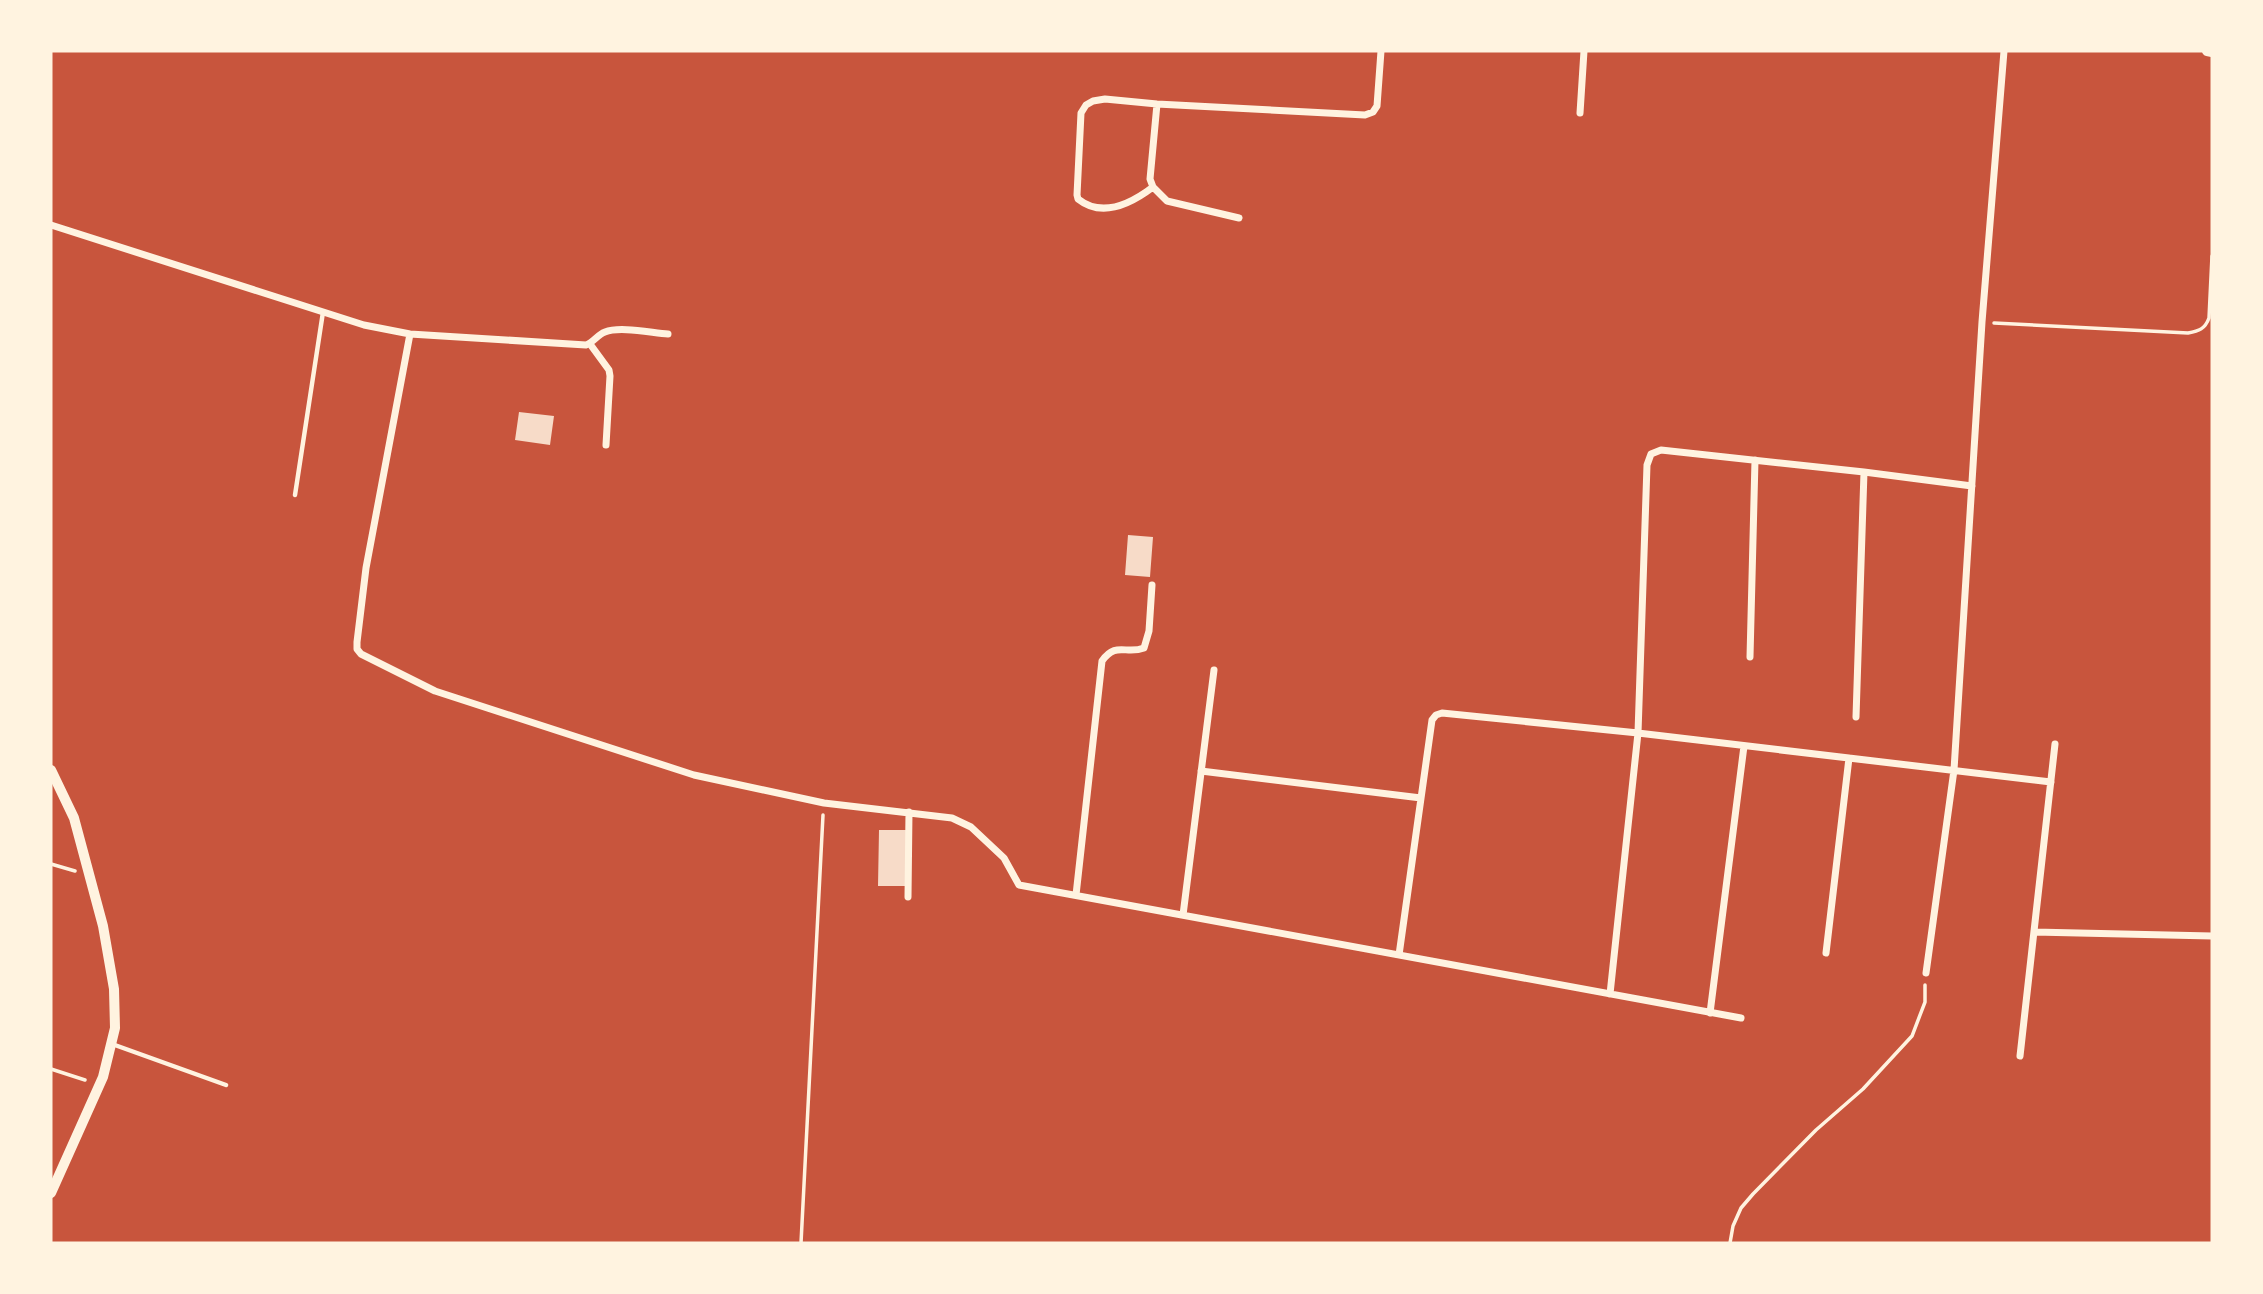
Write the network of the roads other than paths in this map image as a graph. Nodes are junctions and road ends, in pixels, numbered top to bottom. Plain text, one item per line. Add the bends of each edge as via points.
1 (1381, 51) edge
2 (1584, 51) edge
3 (2004, 51) edge
4 (1157, 104) junction
5 (1580, 113) dead end
6 (1153, 187) junction
7 (1239, 218) dead end
8 (51, 225) edge
9 (323, 311) junction
10 (410, 334) junction
11 (668, 334) dead end
12 (590, 344) junction
13 (606, 445) dead end
14 (1755, 460) junction
15 (1864, 472) junction
16 (1972, 486) junction
17 (295, 495) dead end
18 (1152, 586) dead end
19 (1750, 657) dead end
20 (1214, 670) dead end
21 (1856, 717) dead end
22 (1637, 733) junction
23 (2056, 744) dead end
24 (1744, 746) junction
25 (1849, 758) junction
26 (51, 770) edge
27 (1954, 770) junction
28 (1201, 771) junction
29 (2051, 782) junction
30 (1421, 798) junction
31 (909, 812) junction
32 (1076, 895) junction
33 (908, 897) dead end
34 (1183, 915) junction
35 (2035, 932) junction
36 (2212, 936) edge
37 (1826, 953) dead end
38 (1399, 955) junction
39 (1926, 973) road end
40 (1610, 994) junction
41 (1710, 1013) junction
42 (1741, 1018) dead end
43 (111, 1044) junction
44 (2020, 1056) dead end
45 (226, 1084) dead end
46 (51, 1193) edge

1 - 4 street via 1377,106 1365,115
2 - 5 street
3 - 16 street
4 - 6 street
4 - 6 street via 1105,99 1086,104 1081,113 1077,195 1094,207 1113,208 1133,202
6 - 7 street via 1167,201
8 - 9 street
9 - 10 street
9 - 17 lane
10 - 12 street
10 - 31 street via 366,568 357,642 360,654 435,691 694,775 824,803
11 - 12 street via 618,330 605,332
12 - 13 street via 610,376
14 - 15 street
14 - 19 street
14 - 22 street via 1661,450 1651,454
15 - 16 street
15 - 21 street
16 - 27 street
18 - 32 street via 1144,648 1115,649 1102,661
20 - 28 street
22 - 24 street
22 - 30 street via 1442,713 1432,720
22 - 40 street
23 - 29 street
24 - 25 street
24 - 41 street
25 - 27 street
25 - 37 street
26 - 43 street via 74,818 103,926 114,989
27 - 29 street
27 - 39 street
28 - 30 street
28 - 34 street
29 - 35 street
30 - 38 street
31 - 32 street via 951,818 971,827 1004,858 1019,885
31 - 33 street
32 - 34 street
34 - 38 street
35 - 36 street
35 - 44 street
38 - 40 street
40 - 41 street
41 - 42 street
43 - 45 lane
43 - 46 street via 100,1084

